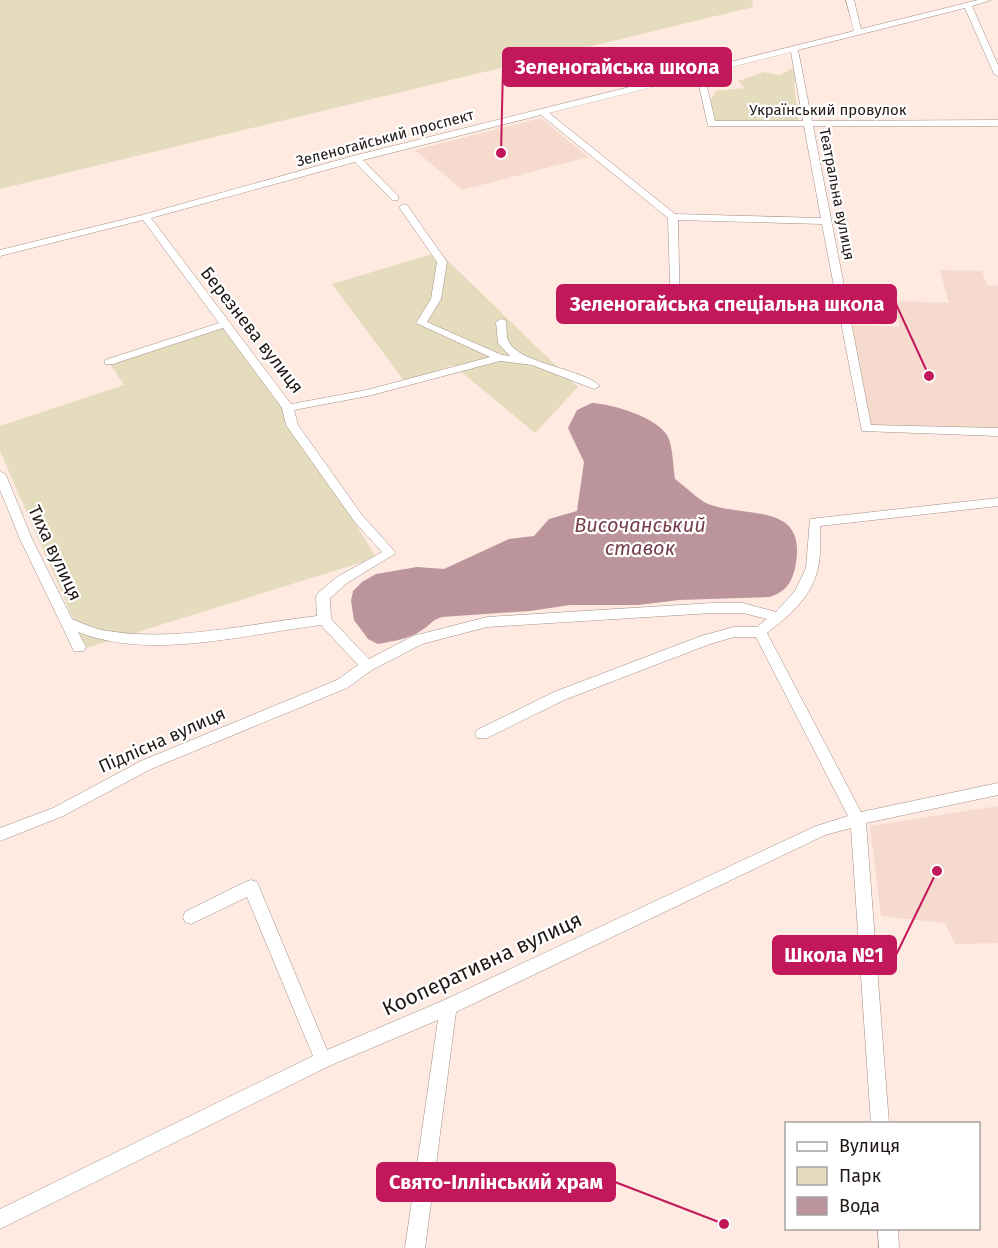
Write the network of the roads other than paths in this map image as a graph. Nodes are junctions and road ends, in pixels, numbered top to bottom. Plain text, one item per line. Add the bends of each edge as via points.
1 (850, 0) edge
2 (987, 0) edge
3 (968, 5) junction
4 (858, 33) junction
5 (795, 48) junction
6 (700, 72) junction
7 (998, 74) edge
8 (543, 112) junction
9 (808, 123) junction
10 (998, 123) edge
11 (356, 158) junction
12 (395, 198) dead end
13 (404, 207) dead end
14 (145, 217) junction
15 (673, 217) junction
16 (827, 221) junction
17 (0, 253) edge
18 (675, 314) dead end
19 (501, 322) dead end
20 (226, 324) junction
21 (500, 358) junction
22 (520, 360) junction
23 (109, 362) dead end
24 (594, 386) dead end
25 (288, 408) junction
26 (998, 432) edge
27 (0, 475) edge
28 (998, 502) edge
29 (778, 617) junction
30 (324, 620) junction
31 (69, 622) junction
32 (760, 632) junction
33 (79, 647) dead end
34 (367, 666) junction
35 (482, 734) dead end
36 (998, 789) edge
37 (858, 820) junction
38 (0, 835) edge
39 (190, 917) dead end
40 (448, 1007) junction
41 (323, 1060) junction
42 (880, 1122) edge
43 (0, 1219) edge
44 (888, 1230) edge
45 (415, 1248) edge
46 (889, 1248) edge

1 - 4 street
2 - 3 street, Зеленогайський проспект
3 - 4 street, Зеленогайський проспект
3 - 7 street
4 - 5 street, Зеленогайський проспект
5 - 6 street, Зеленогайський проспект
5 - 9 street, Театральна вулиця
6 - 8 street, Зеленогайський проспект
6 - 9 street, Український провулок via 711,124
8 - 11 street, Зеленогайський проспект
8 - 15 street
9 - 10 street, Український провулок
9 - 16 street, Театральна вулиця
11 - 12 street
11 - 14 street, Зеленогайський проспект
13 - 21 street via 442,261 435,301 421,322
14 - 17 street, Зеленогайський проспект
14 - 20 street, Березнева вулиця
15 - 16 street
15 - 18 street
16 - 26 street, Театральна вулиця via 866,428
19 - 22 street via 502,343
20 - 23 street
20 - 25 street, Березнева вулиця
21 - 22 street
21 - 25 street, Березнева вулиця via 368,393
22 - 24 street
25 - 30 street via 292,425 351,509 390,553 342,580 323,596
27 - 31 street, Тиха вулиця via 26,539
28 - 29 street via 814,522 812,568 801,593
29 - 32 street
29 - 34 street, Підлісна вулиця via 743,608 712,608 487,622 418,640
30 - 31 street via 217,634 135,639 102,634
30 - 34 street
31 - 33 street, Тиха вулиця
32 - 35 street via 734,632 706,640 559,696
32 - 37 street
34 - 38 street, Підлісна вулиця via 342,684 146,765 58,812
36 - 37 street, Кооперативна вулиця
37 - 40 street, Кооперативна вулиця via 821,830
37 - 42 street
39 - 41 street via 251,887
40 - 41 street, Кооперативна вулиця
40 - 45 street
41 - 43 street, Кооперативна вулиця
44 - 46 street

